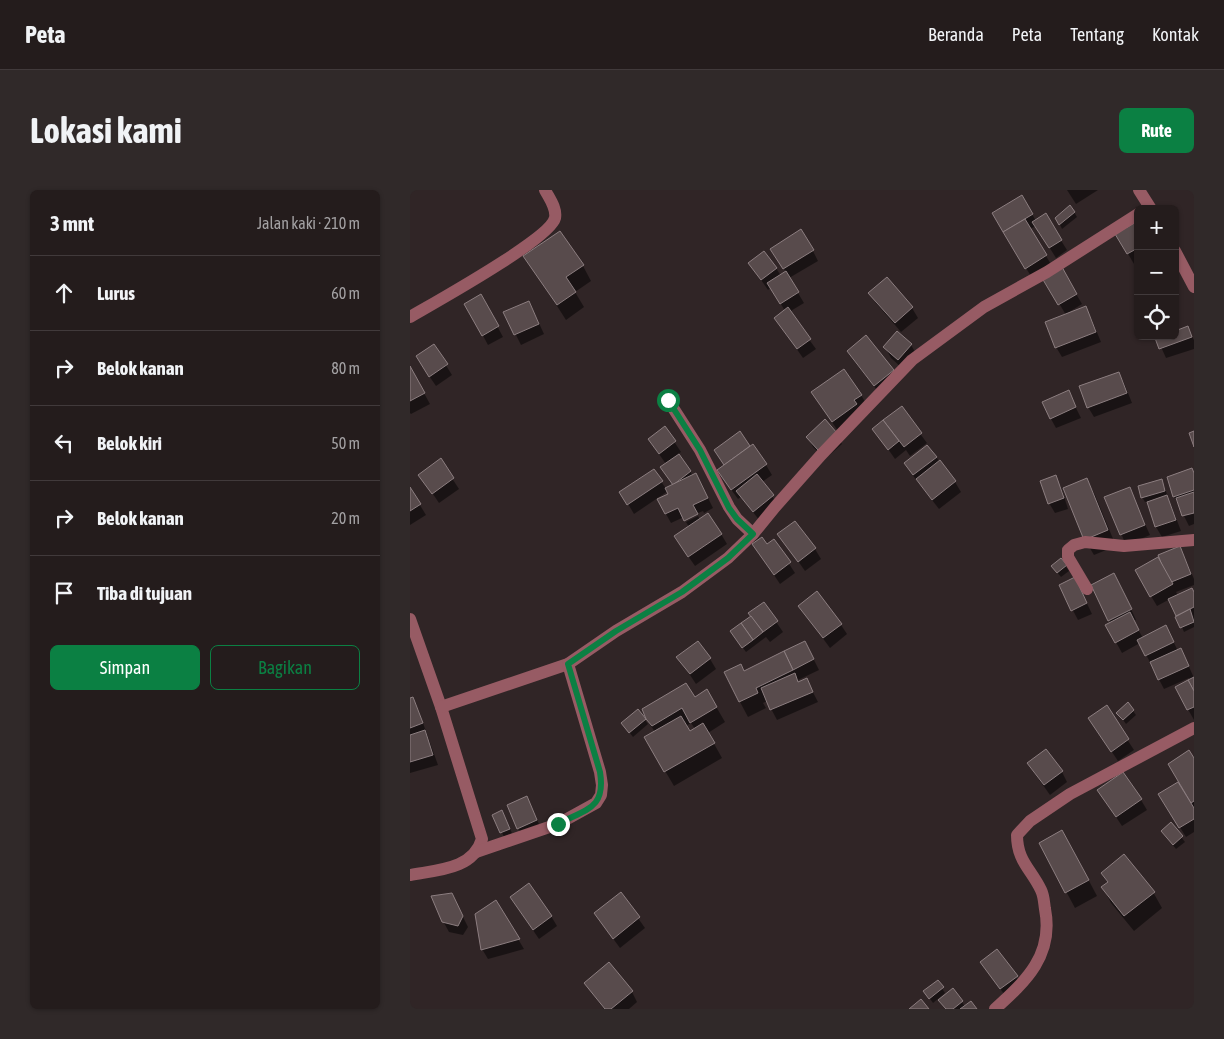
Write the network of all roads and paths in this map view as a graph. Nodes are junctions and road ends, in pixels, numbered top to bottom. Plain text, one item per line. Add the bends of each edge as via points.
1 (545, 190) edge
2 (1139, 190) edge
3 (1147, 205) edge
4 (1134, 217) edge
5 (1179, 259) edge
6 (1194, 287) edge
7 (410, 317) edge
8 (668, 400) dead end
9 (753, 534) junction
10 (1194, 540) edge
11 (1087, 588) dead end
12 (410, 619) edge
13 (568, 664) junction
14 (440, 707) junction
15 (1194, 728) edge
16 (476, 852) junction
17 (410, 876) edge
18 (995, 1009) edge

1 - 7 street via 556,211 550,227 509,259
2 - 3 street
4 - 9 street via 984,308 912,360 794,485
5 - 6 street
8 - 9 street via 700,450 729,508
9 - 13 street via 728,558 682,592
10 - 11 street via 1149,545 1085,542 1074,545 1068,550 1068,557
12 - 14 street
13 - 14 street
13 - 16 street via 600,772 601,795 596,803 558,824
14 - 16 street via 482,839
15 - 18 street via 1070,794 1017,835 1019,855 1042,892 1048,921 1046,941 1039,962 1020,987
16 - 17 street via 460,865

